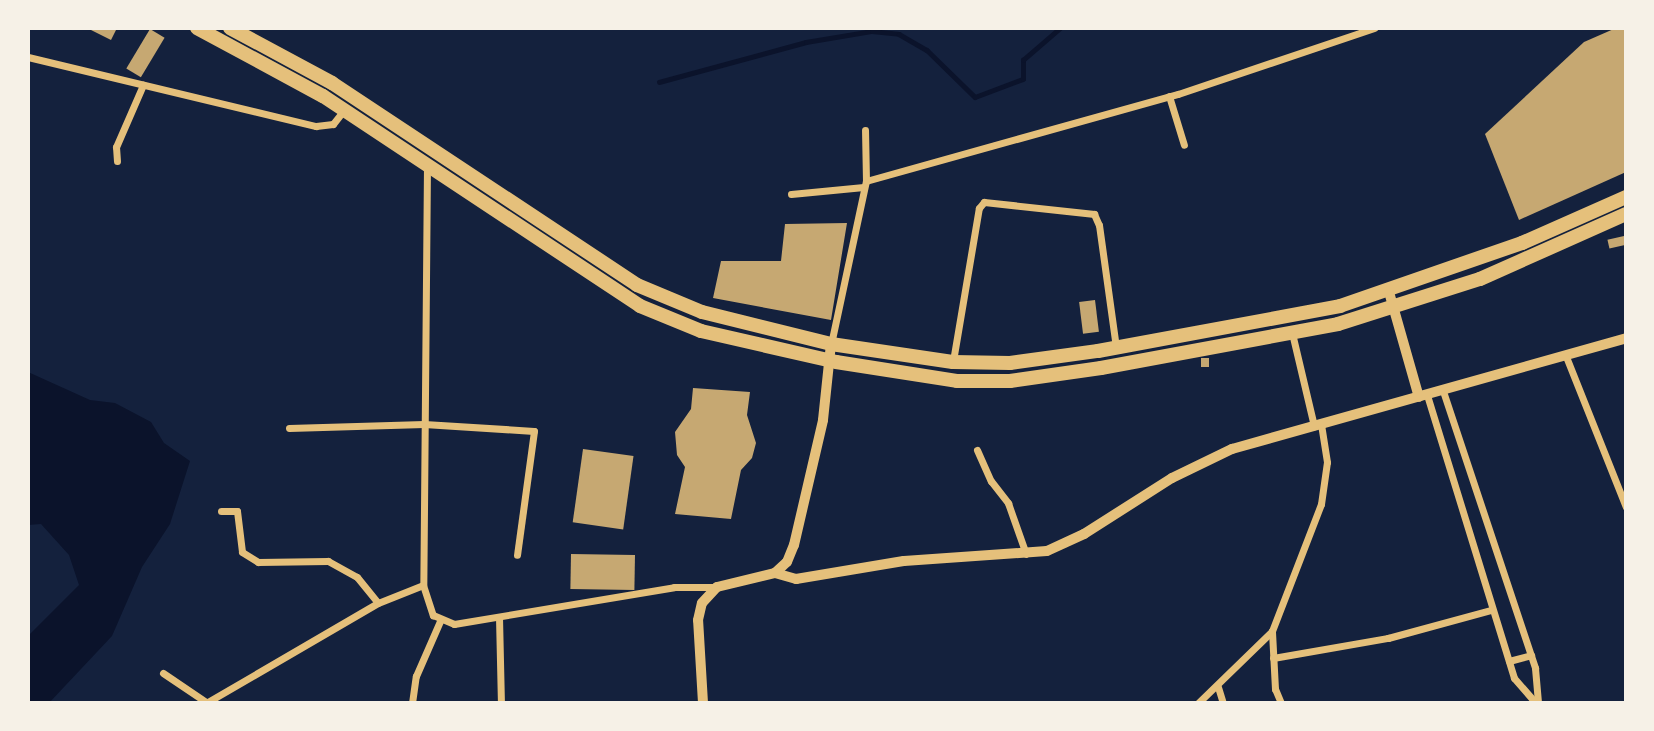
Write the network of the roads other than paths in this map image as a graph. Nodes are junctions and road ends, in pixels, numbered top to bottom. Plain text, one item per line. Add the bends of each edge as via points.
1 (197, 28) edge
2 (230, 28) edge
3 (1374, 28) edge
4 (28, 57) edge
5 (143, 85) junction
6 (1169, 96) junction
7 (344, 110) junction
8 (865, 130) dead end
9 (1184, 145) dead end
10 (427, 147) junction
11 (117, 161) dead end
12 (427, 163) junction
13 (865, 184) junction
14 (791, 194) dead end
15 (1626, 197) edge
16 (1626, 215) edge
17 (1389, 292) junction
18 (1394, 308) junction
19 (1292, 333) junction
20 (1626, 338) edge
21 (831, 344) junction
22 (1116, 347) junction
23 (1098, 351) junction
24 (1564, 354) junction
25 (828, 360) junction
26 (953, 362) junction
27 (1101, 368) junction
28 (1443, 391) junction
29 (1423, 396) junction
30 (424, 424) junction
31 (1317, 424) junction
32 (289, 428) dead end
33 (976, 450) dead end
34 (1626, 507) edge
35 (220, 511) dead end
36 (517, 555) dead end
37 (1027, 555) junction
38 (775, 573) junction
39 (423, 585) junction
40 (717, 587) junction
41 (378, 603) junction
42 (1491, 610) junction
43 (499, 617) junction
44 (440, 621) junction
45 (1272, 631) junction
46 (1531, 655) junction
47 (1273, 659) junction
48 (1509, 662) junction
49 (163, 673) dead end
50 (1218, 687) junction
51 (206, 703) edge
52 (412, 703) edge
53 (501, 703) edge
54 (703, 703) edge
55 (1198, 703) edge
56 (1223, 703) edge
57 (1281, 703) edge
58 (1537, 703) edge

1 - 7 main road
2 - 10 main road via 332,83
3 - 6 street
4 - 5 street
5 - 7 street via 316,126 333,124
5 - 11 street via 116,148
6 - 9 street
6 - 13 street
7 - 12 main road
8 - 13 street
10 - 12 street
10 - 21 main road via 637,285 702,312
12 - 25 main road via 640,306 701,331
12 - 30 street
13 - 14 street
13 - 21 street
15 - 17 main road via 1522,243
16 - 18 main road via 1480,279
17 - 18 street
17 - 22 main road via 1283,318
18 - 19 main road
18 - 29 street
19 - 27 main road
19 - 31 street
20 - 24 street
21 - 25 street
21 - 26 main road
22 - 23 main road
22 - 26 street via 1094,214 984,202 979,208
23 - 26 main road via 1010,363
23 - 27 main road
24 - 28 street
24 - 34 street
25 - 27 main road via 957,381 1010,381
25 - 38 street via 823,419 794,545 787,562
28 - 29 street
28 - 46 street
29 - 31 street
29 - 42 street
30 - 32 street
30 - 36 street via 534,431
30 - 39 street
31 - 37 street via 1233,449 1172,478 1084,534
31 - 45 street via 1326,462 1321,504
33 - 37 street via 1008,503
35 - 41 street via 237,511 242,552 258,562 328,561 357,578
37 - 38 street via 904,561 796,579
38 - 40 street
39 - 41 street
39 - 44 street via 433,615
40 - 43 street via 674,587
40 - 54 street via 702,603 698,620
41 - 51 street
42 - 47 street via 1388,638
42 - 48 street
43 - 44 street via 454,624
43 - 53 street
44 - 52 street via 416,676
45 - 47 street
45 - 50 street
46 - 48 street
46 - 58 street
47 - 57 street
48 - 58 street via 1514,678
49 - 51 street
50 - 55 street
50 - 56 street

